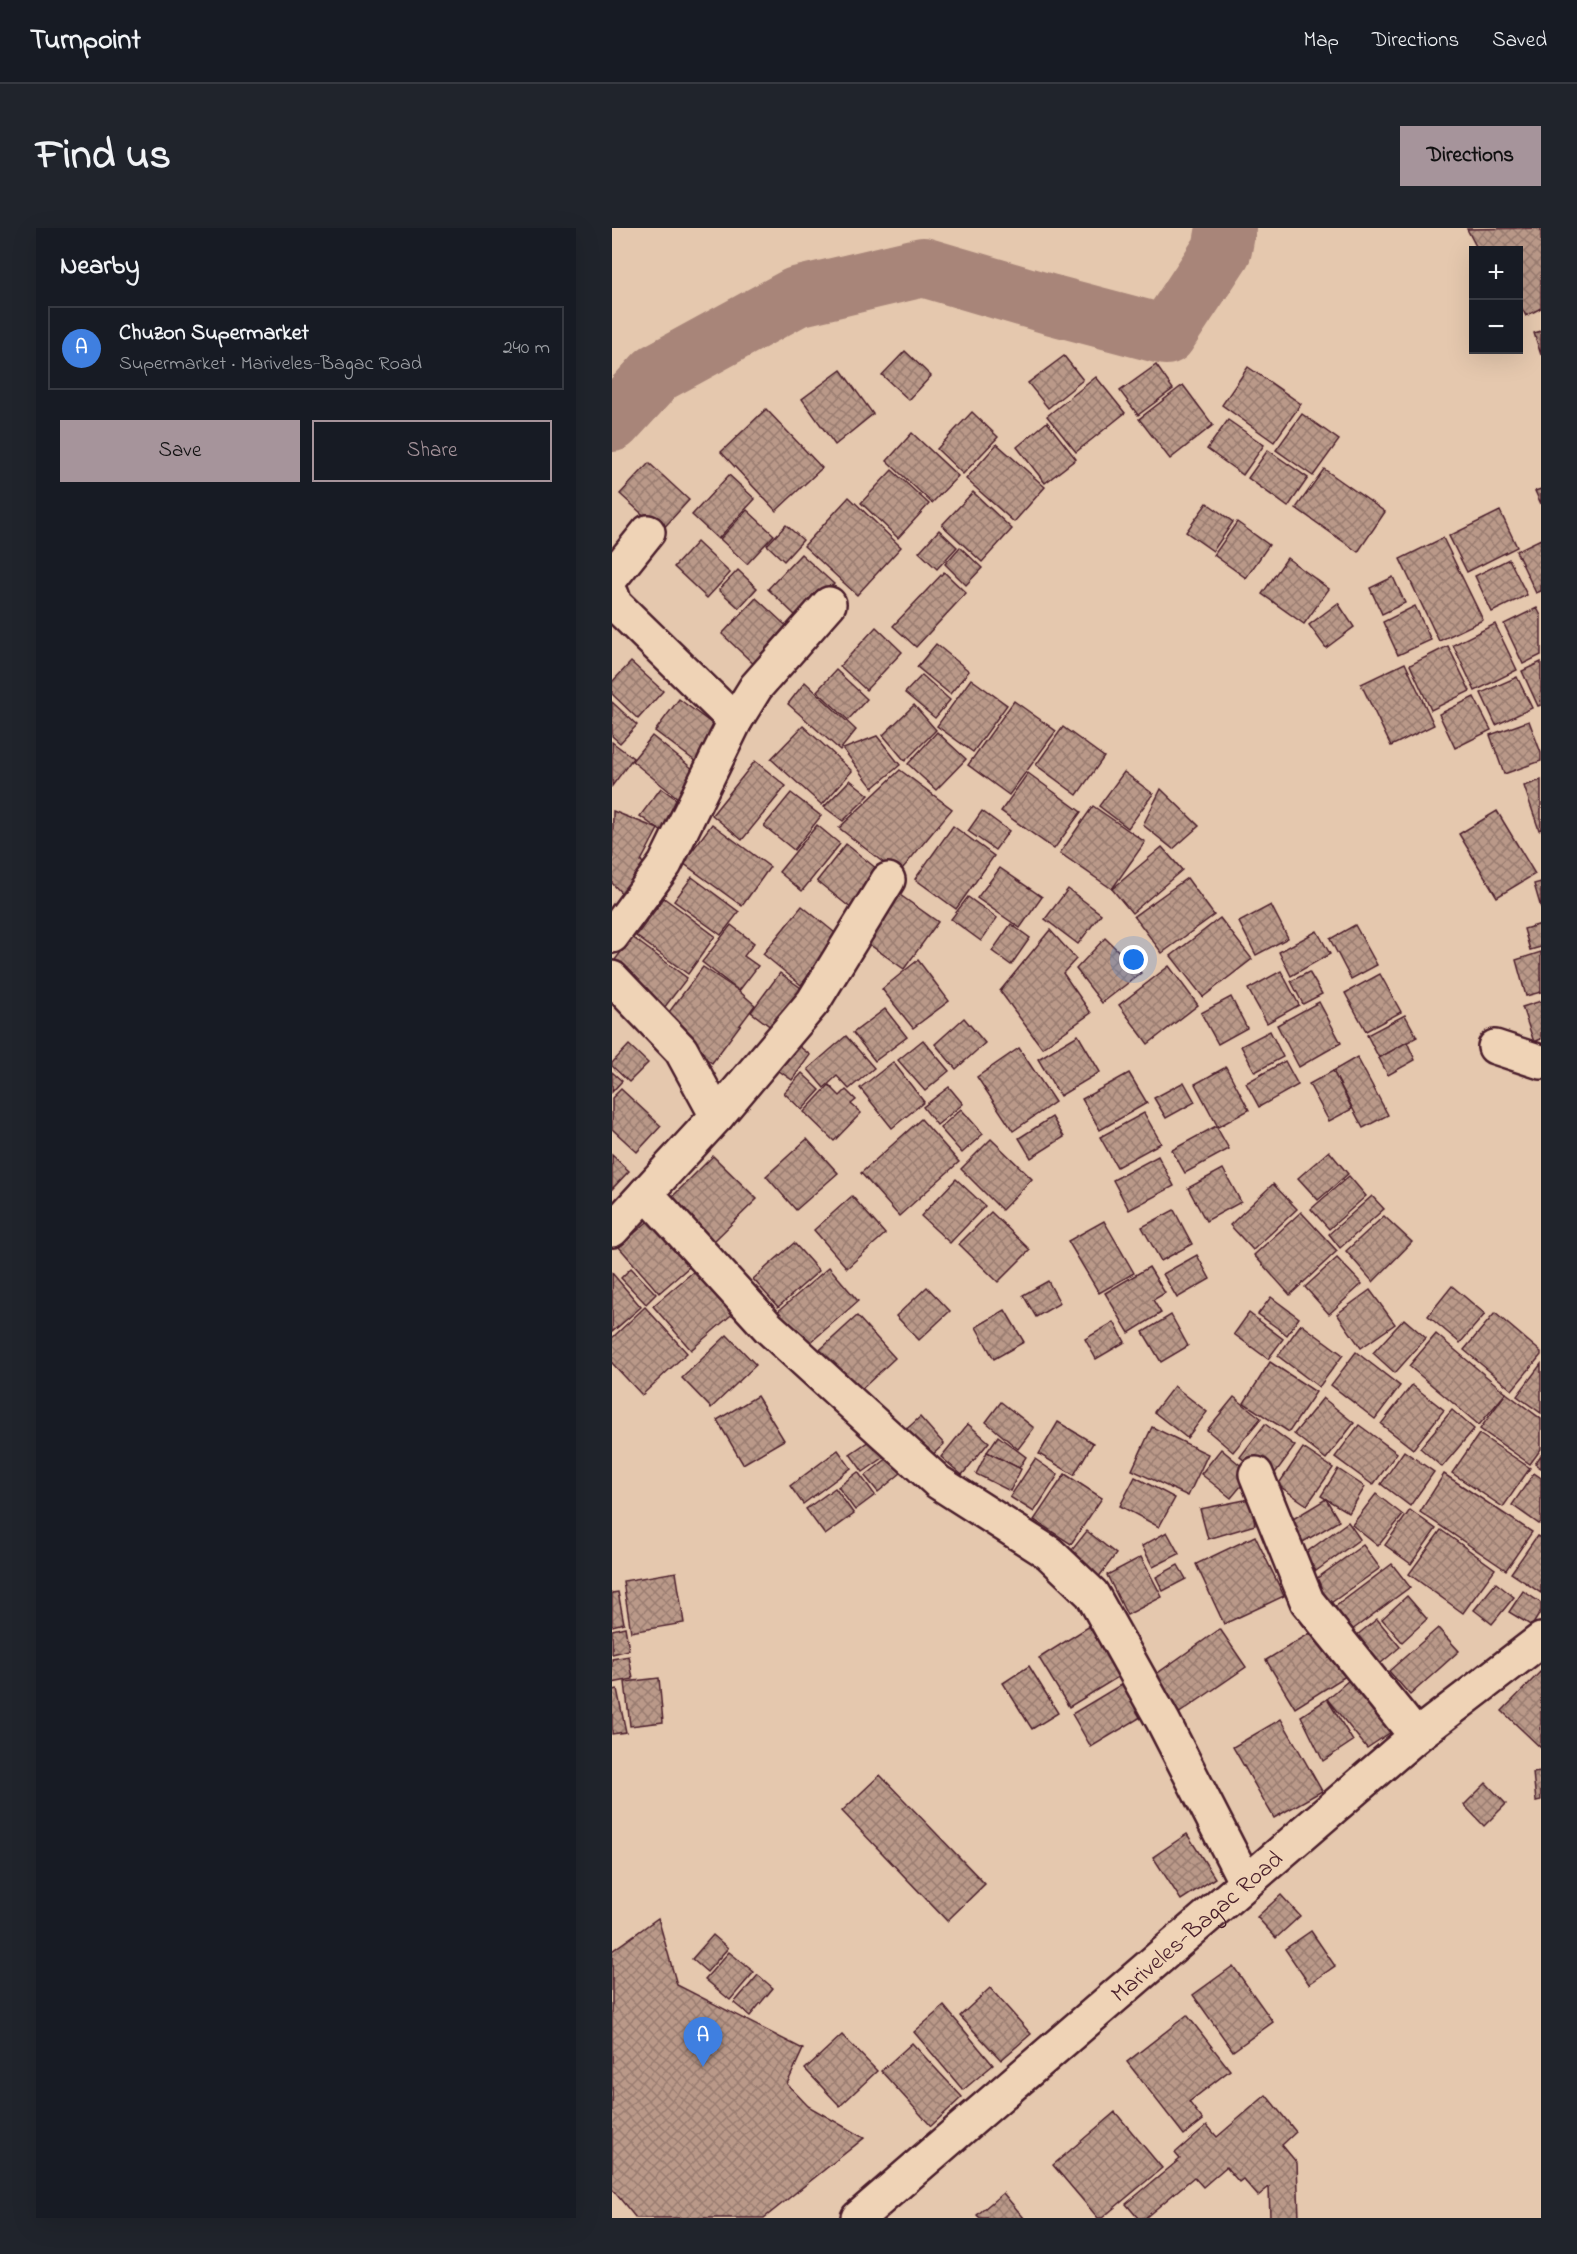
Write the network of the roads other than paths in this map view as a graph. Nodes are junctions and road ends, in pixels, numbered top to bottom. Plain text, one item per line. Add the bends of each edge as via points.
1 (648, 532) dead end
2 (612, 577) edge
3 (612, 595) edge
4 (829, 604) dead end
5 (735, 721) junction
6 (888, 880) dead end
7 (612, 936) edge
8 (612, 978) edge
9 (1495, 1047) dead end
10 (1541, 1062) edge
11 (717, 1116) junction
12 (646, 1193) junction
13 (612, 1230) edge
14 (1256, 1474) dead end
15 (1541, 1640) edge
16 (1416, 1736) junction
17 (1246, 1883) junction
18 (858, 2218) edge

1 - 2 street
3 - 5 street via 615,604
4 - 5 street via 756,687
5 - 7 street via 665,864
6 - 11 street via 813,1002
8 - 11 street via 681,1050
9 - 10 street
11 - 12 street
12 - 13 street
12 - 17 street via 768,1327 929,1474 1049,1553 1092,1594
14 - 16 street via 1307,1601
15 - 16 street, Mariveles-Bagac Road
16 - 17 street, Mariveles-Bagac Road
17 - 18 street, Mariveles-Bagac Road

